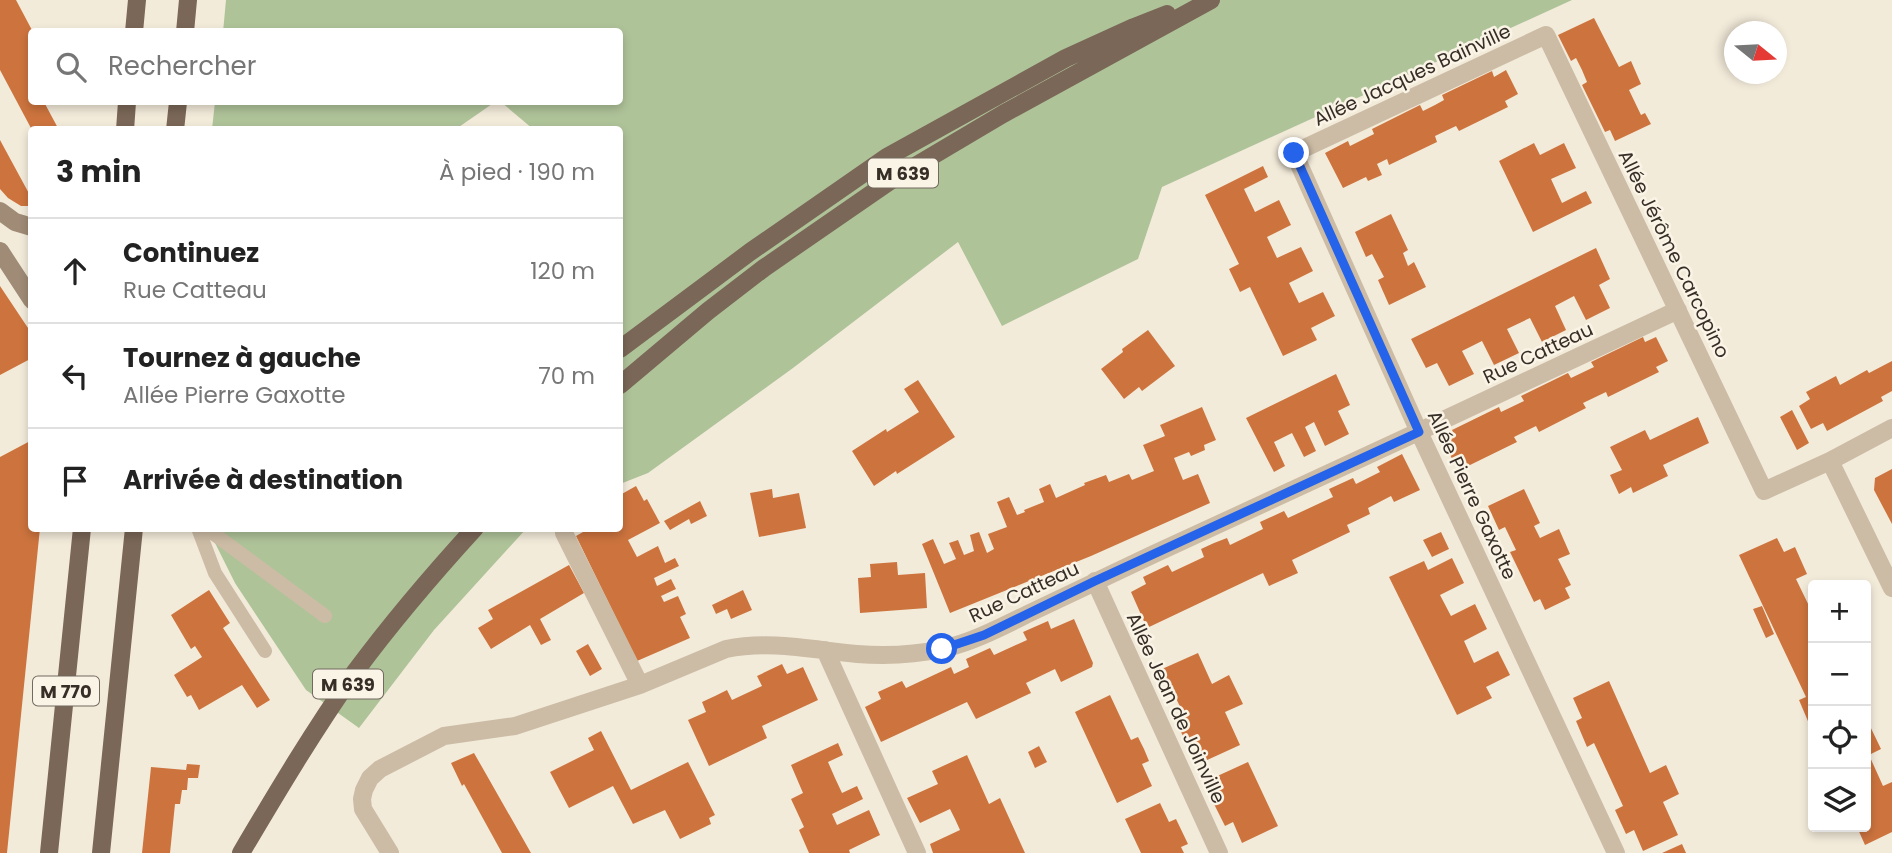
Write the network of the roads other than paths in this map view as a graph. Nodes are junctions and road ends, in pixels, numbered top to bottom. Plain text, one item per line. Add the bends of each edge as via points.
1 (137, 0) edge
2 (188, 0) edge
3 (1203, 0) edge
4 (1211, 0) edge
5 (134, 28) edge
6 (185, 28) edge
7 (1546, 35) joint
8 (127, 105) edge
9 (178, 105) edge
10 (126, 126) edge
11 (175, 126) edge
12 (1294, 153) joint
13 (0, 211) edge
14 (28, 226) edge
15 (0, 251) edge
16 (28, 294) edge
17 (1678, 310) junction
18 (623, 347) edge
19 (623, 382) edge
20 (1892, 428) edge
21 (1419, 432) junction
22 (1830, 461) junction
23 (82, 532) edge
24 (134, 532) edge
25 (200, 532) edge
26 (211, 532) edge
27 (472, 532) edge
28 (564, 533) dead end
29 (1095, 581) junction
30 (1892, 588) edge
31 (325, 616) dead end
32 (825, 650) junction
33 (265, 651) dead end
34 (640, 685) junction
35 (49, 853) edge
36 (101, 853) edge
37 (241, 853) edge
38 (390, 853) edge
39 (917, 853) edge
40 (1219, 853) edge
41 (1616, 853) edge

1 - 5 main road
2 - 6 main road
3 - 18 main road, M 639 via 1066,58 887,157
4 - 19 main road, M 639 via 890,181 764,268
7 - 12 street, Allée Jacques Bainville
7 - 17 street, Allée Jérôme Carcopino
8 - 10 main road
9 - 11 main road
12 - 21 street, Allée Pierre Gaxotte
13 - 14 street
15 - 16 street
17 - 21 street, Rue Catteau
17 - 22 street, Allée Jérôme Carcopino via 1764,491
20 - 22 street
21 - 29 street, Rue Catteau
21 - 41 street, Allée Pierre Gaxotte
22 - 30 street
23 - 35 main road, M 770
24 - 36 main road, M 770
25 - 33 lane via 215,573
26 - 31 lane
27 - 37 main road, M 639 via 355,673
28 - 34 street
29 - 32 street, Rue Catteau via 984,635 942,649 897,654
29 - 40 street, Allée Jean de Joinville
32 - 34 street, Rue Catteau via 745,645
32 - 39 street
34 - 38 street, Rue Catteau via 515,726 444,736 380,769 364,790 363,809

